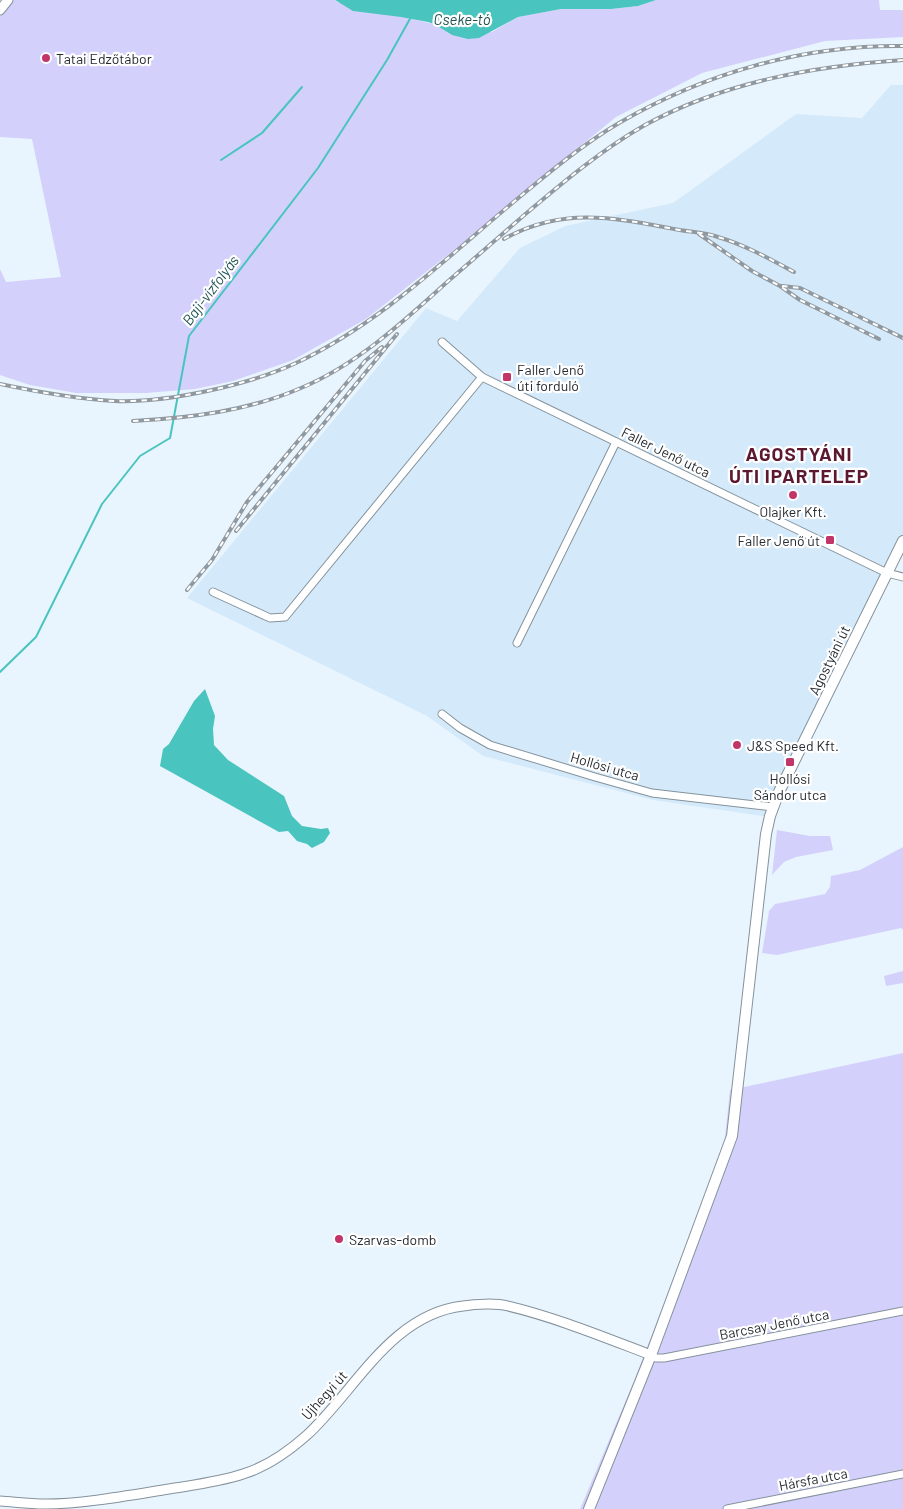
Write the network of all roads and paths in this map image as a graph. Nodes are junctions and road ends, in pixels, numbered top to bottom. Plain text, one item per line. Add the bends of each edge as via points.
1 (8, 0) edge
2 (0, 10) edge
3 (442, 342) dead end
4 (482, 376) junction
5 (616, 442) junction
6 (903, 540) edge
7 (887, 573) junction
8 (903, 576) edge
9 (214, 592) dead end
10 (518, 643) dead end
11 (442, 714) dead end
12 (773, 806) junction
13 (903, 1312) edge
14 (651, 1355) junction
15 (903, 1474) edge
16 (0, 1501) edge
17 (589, 1509) edge
18 (727, 1509) edge

1 - 2 street
3 - 4 street, Faller Jenő utca
4 - 5 street, Faller Jenő utca
4 - 9 street via 285,617 270,618
5 - 7 street, Faller Jenő utca
5 - 10 street
6 - 7 main road, Agostyáni út
7 - 8 street, Faller Jenő utca
7 - 12 main road, Agostyáni út
11 - 12 street, Hollósi utca via 490,745 595,777 652,792
12 - 14 main road, Agostyáni út via 766,834 732,1136
13 - 14 street, Barcsay Jenő utca via 664,1358
14 - 16 street, Újhegyi út via 506,1306 461,1306 436,1312 406,1330 385,1348 307,1435 267,1464 244,1474 84,1501 46,1504
14 - 17 main road, Agostyáni út
15 - 18 street, Hársfa utca

